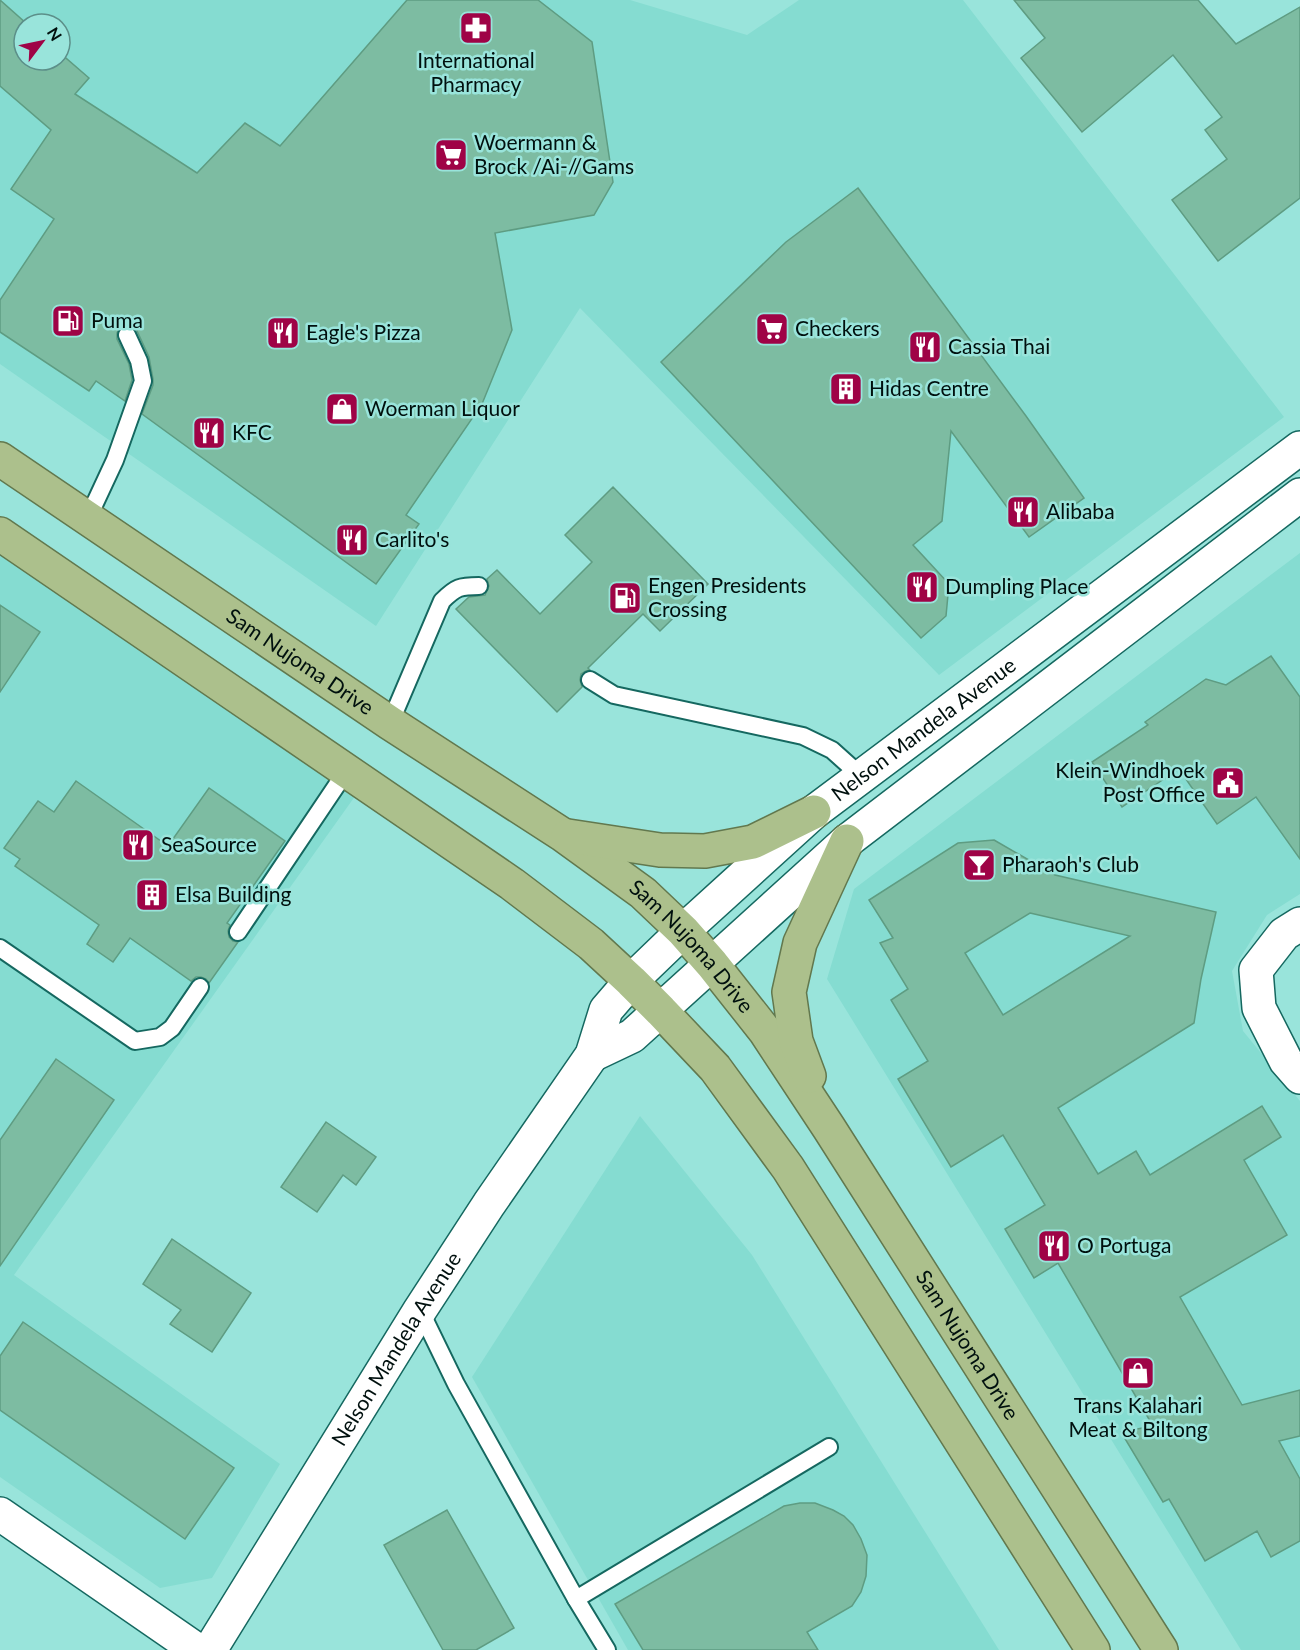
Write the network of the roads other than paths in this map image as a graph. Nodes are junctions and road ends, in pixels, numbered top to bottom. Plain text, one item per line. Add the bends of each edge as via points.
1 (127, 335) dead end
2 (1300, 448) edge
3 (0, 459) edge
4 (1300, 495) edge
5 (88, 518) junction
6 (0, 534) edge
7 (479, 586) dead end
8 (590, 680) dead end
9 (390, 723) junction
10 (347, 770) junction
11 (861, 776) junction
12 (814, 812) junction
13 (563, 835) junction
14 (847, 841) junction
15 (1300, 924) edge
16 (683, 931) junction
17 (238, 932) dead end
18 (0, 948) edge
19 (712, 964) junction
20 (631, 981) junction
21 (200, 987) dead end
22 (662, 1011) junction
23 (592, 1055) junction
24 (1300, 1077) edge
25 (829, 1128) junction
26 (420, 1310) junction
27 (829, 1447) dead end
28 (0, 1514) edge
29 (576, 1599) junction
30 (197, 1650) edge
31 (210, 1650) edge
32 (607, 1650) edge
33 (1093, 1650) edge
34 (1161, 1650) edge

1 - 5 lane via 143,381 115,460
2 - 11 main road, Nelson Mandela Avenue
3 - 5 highway, Sam Nujoma Drive
4 - 14 main road, Nelson Mandela Avenue
5 - 9 highway, Sam Nujoma Drive
6 - 10 highway
7 - 9 lane via 453,590 442,600
8 - 11 lane via 614,695 803,736 832,750
9 - 13 highway, Sam Nujoma Drive
10 - 17 lane
10 - 20 highway via 512,884 591,944
11 - 12 main road, Nelson Mandela Avenue
12 - 13 highway via 753,842 705,851 660,850
12 - 16 main road, Nelson Mandela Avenue
13 - 16 highway, Sam Nujoma Drive via 643,893
14 - 19 main road, Nelson Mandela Avenue
14 - 25 highway via 800,943 789,992 796,1041
15 - 24 main road via 1284,934 1256,970 1258,1008 1286,1061
16 - 19 highway, Sam Nujoma Drive
16 - 20 main road, Nelson Mandela Avenue
18 - 21 lane via 135,1041 160,1037 172,1028
19 - 22 main road, Nelson Mandela Avenue
19 - 25 highway, Sam Nujoma Drive via 765,1031
20 - 22 highway
20 - 23 main road, Nelson Mandela Avenue via 606,1010
22 - 23 main road, Nelson Mandela Avenue via 632,1036
22 - 33 highway via 714,1068 788,1168
23 - 26 main road, Nelson Mandela Avenue
25 - 34 highway, Sam Nujoma Drive
26 - 29 lane via 456,1384
26 - 31 main road, Nelson Mandela Avenue
27 - 29 lane
28 - 30 main road
29 - 32 lane

